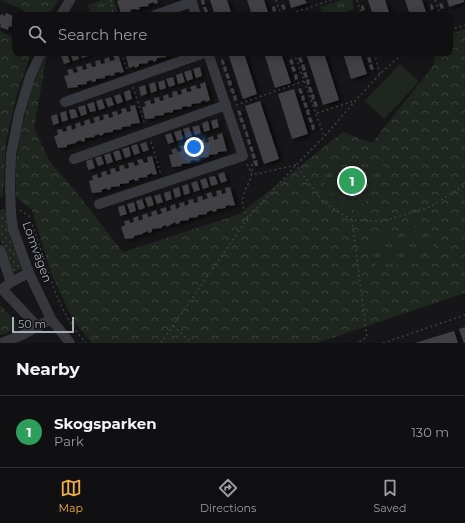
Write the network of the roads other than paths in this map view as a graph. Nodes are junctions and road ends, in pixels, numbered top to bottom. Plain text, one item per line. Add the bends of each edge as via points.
1 (70, 0) edge
2 (191, 1) edge
3 (63, 12) edge
4 (163, 12) edge
5 (195, 12) edge
6 (40, 56) edge
7 (195, 56) edge
8 (209, 56) edge
9 (65, 102) dead end
10 (226, 107) junction
11 (74, 159) dead end
12 (99, 204) dead end
13 (0, 250) edge
14 (29, 273) junction
15 (11, 282) junction
16 (51, 319) junction
17 (38, 327) junction
18 (2, 343) edge
19 (70, 343) edge

1 - 3 street
2 - 4 street
2 - 5 street
6 - 14 street, Lomvägen via 30,77 11,155 13,229
7 - 9 street
8 - 10 street
10 - 11 street
10 - 12 street via 243,156
13 - 15 street
14 - 15 street
14 - 16 street, Lomvägen
15 - 17 street via 2,289
16 - 17 street
16 - 19 street, Lomvägen
17 - 18 street

